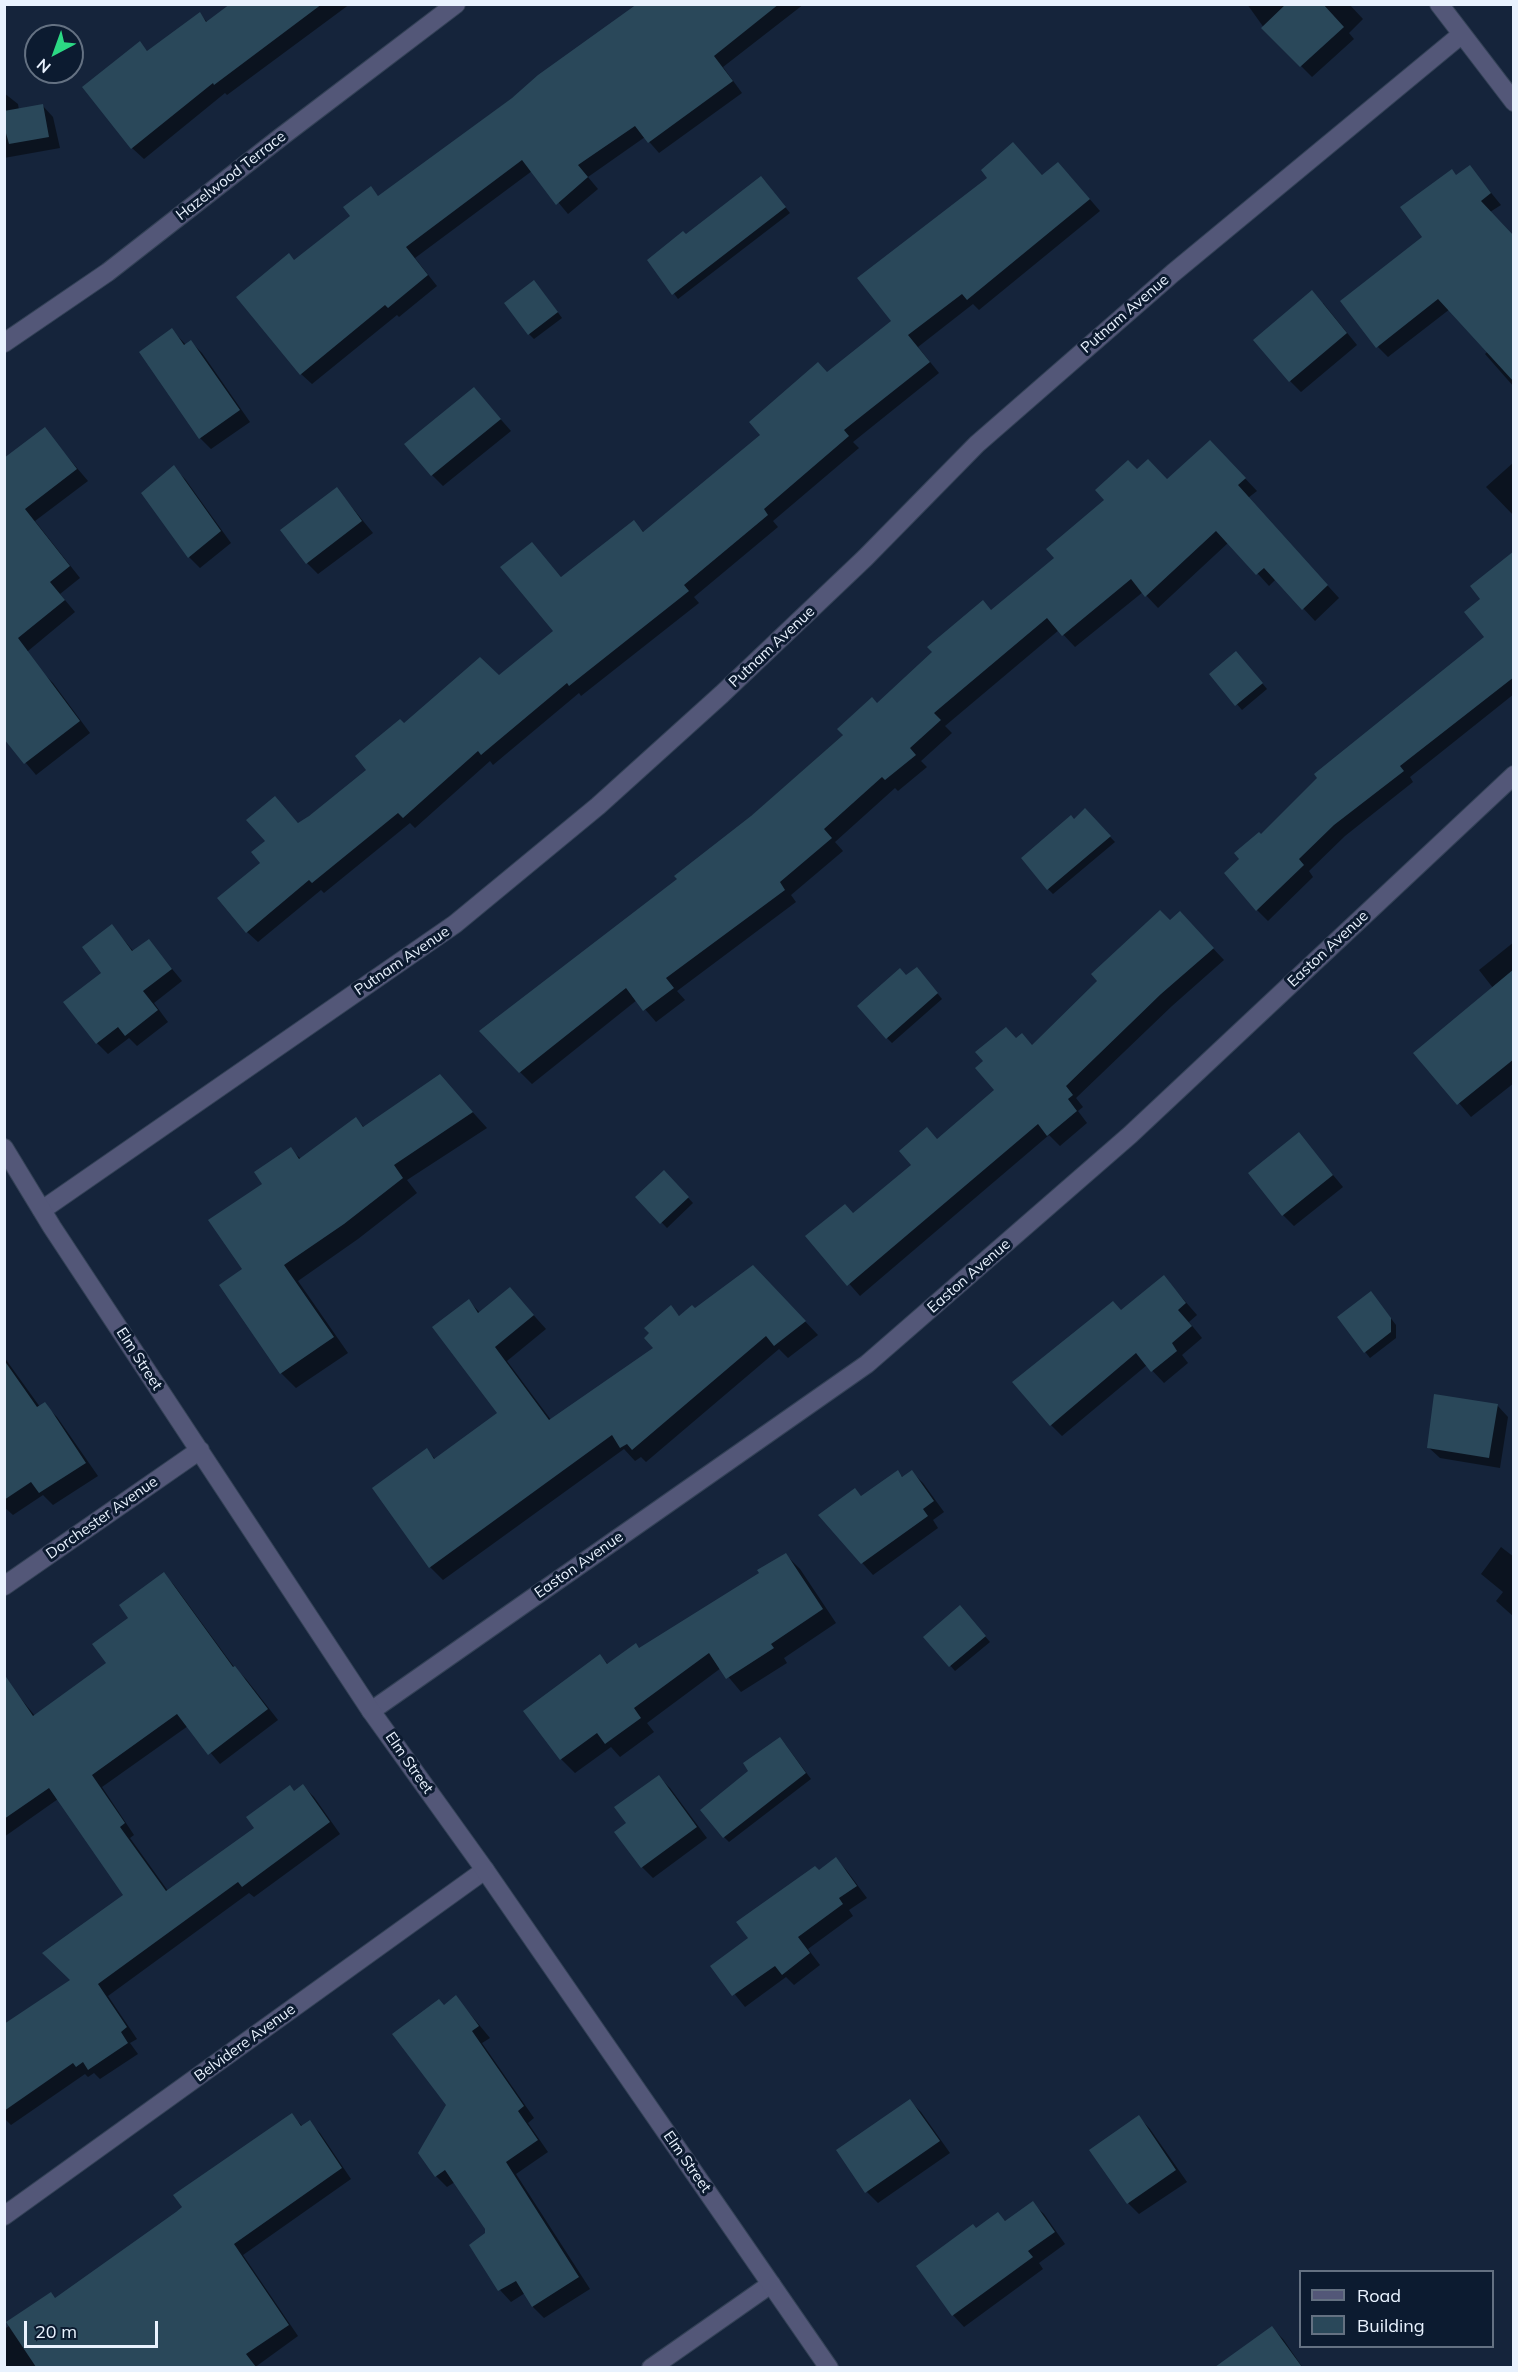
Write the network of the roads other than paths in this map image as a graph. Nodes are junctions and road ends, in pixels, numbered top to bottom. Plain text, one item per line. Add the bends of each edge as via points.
1 (456, 4) edge
2 (1439, 4) edge
3 (1462, 34) junction
4 (1514, 102) edge
5 (4, 343) edge
6 (1514, 775) edge
7 (4, 1148) edge
8 (42, 1210) junction
9 (200, 1450) junction
10 (4, 1586) edge
11 (371, 1711) junction
12 (485, 1870) junction
13 (4, 2216) edge
14 (771, 2284) junction
15 (651, 2367) edge
16 (829, 2367) edge

1 - 5 street, Hazelwood Terrace via 108,272
2 - 3 street
3 - 4 street
3 - 8 street, Putnam Avenue via 1173,273 977,444 865,558 598,806 455,924
6 - 11 street, Easton Avenue via 1130,1135 867,1364
7 - 8 street, Elm Street
8 - 9 street, Elm Street
9 - 10 street, Dorchester Avenue
9 - 11 street, Elm Street
11 - 12 street, Elm Street
12 - 13 street, Belvidere Avenue
12 - 14 street, Elm Street
14 - 15 street
14 - 16 street, Elm Street

